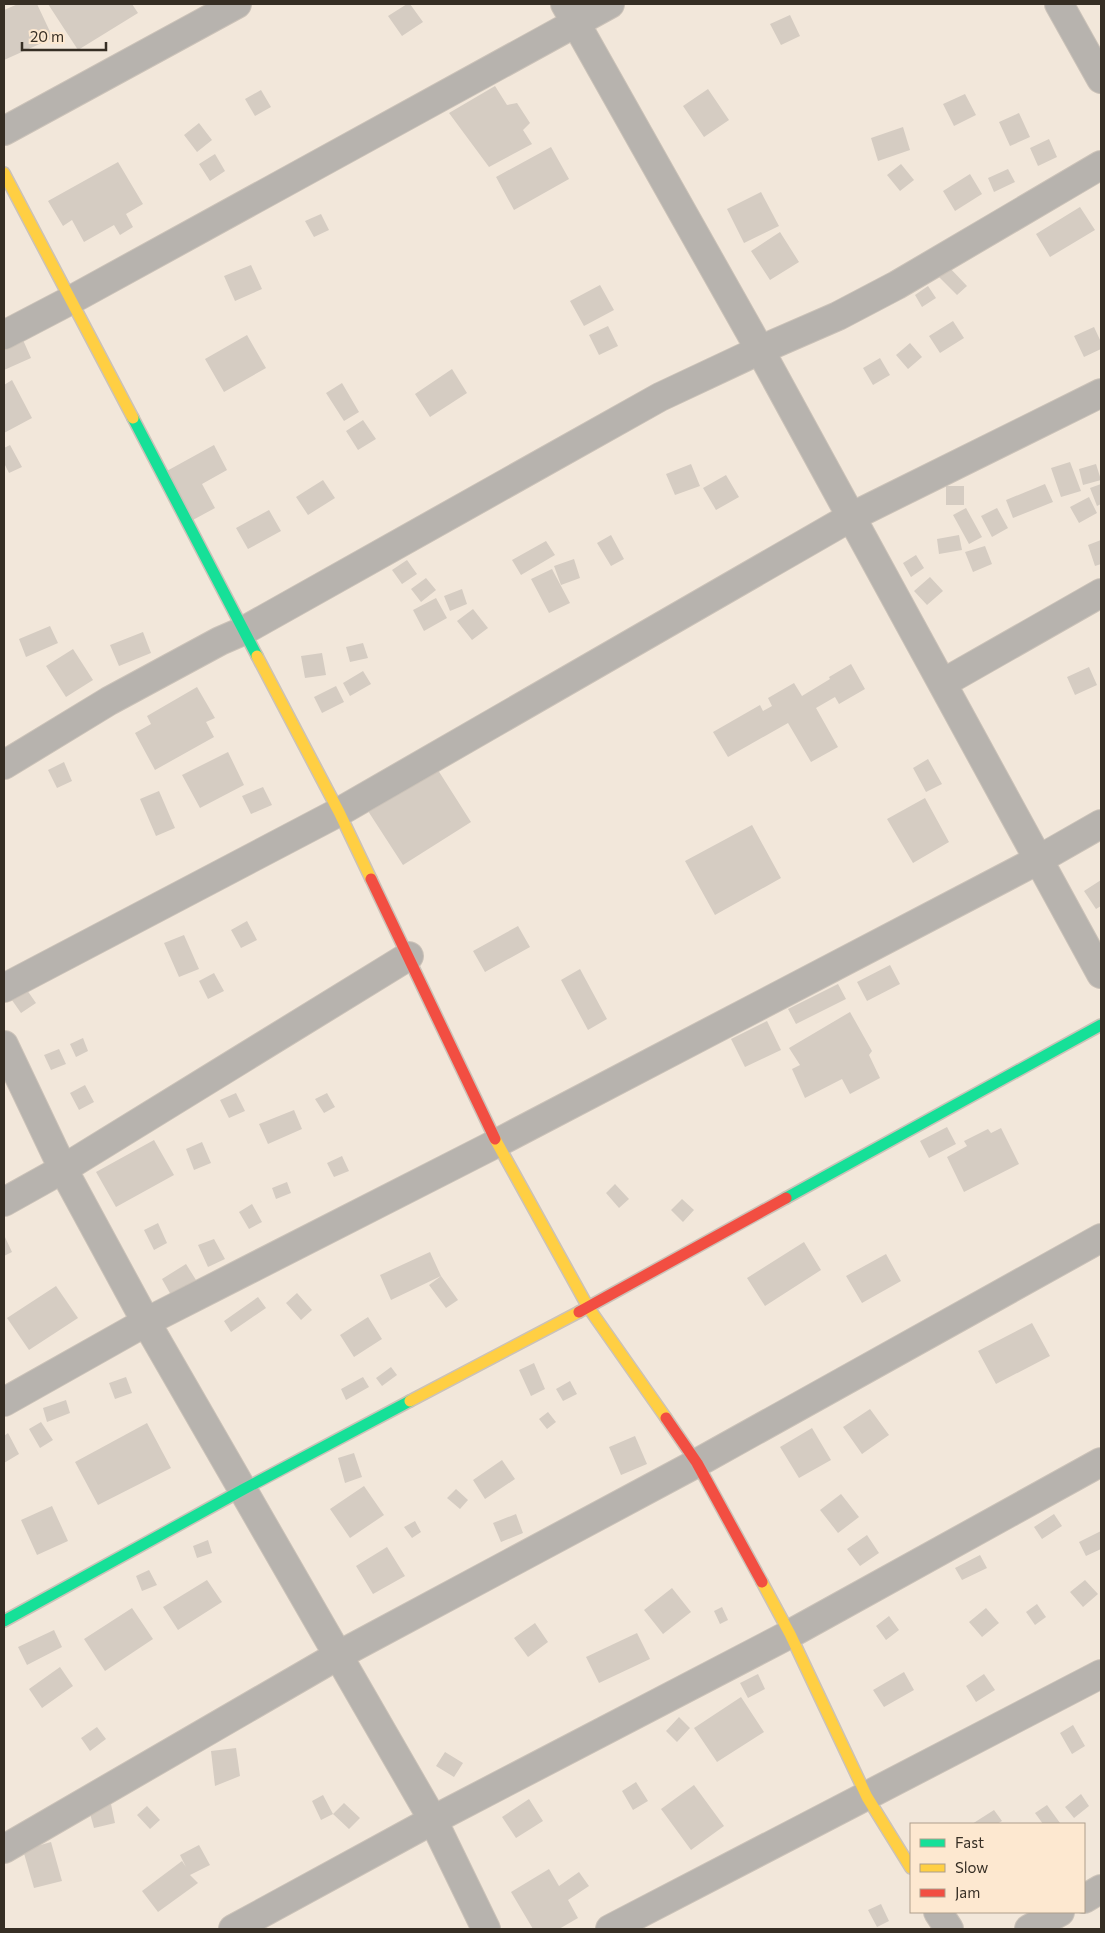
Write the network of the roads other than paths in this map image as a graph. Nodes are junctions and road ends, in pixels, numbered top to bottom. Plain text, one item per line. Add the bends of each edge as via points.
1 (237, 4) edge
2 (610, 4) edge
3 (1059, 4) edge
4 (570, 13) edge
5 (1101, 79) edge
6 (4, 131) edge
7 (1101, 165) edge
8 (4, 172) edge
9 (71, 300) junction
10 (4, 335) edge
11 (760, 350) junction
12 (1101, 393) edge
13 (851, 517) junction
14 (1101, 593) edge
15 (243, 631) junction
16 (943, 683) junction
17 (4, 764) edge
18 (339, 812) junction
19 (1101, 824) edge
20 (1038, 860) junction
21 (409, 956) junction
22 (1101, 974) edge
23 (4, 988) edge
24 (1101, 1025) edge
25 (4, 1046) edge
26 (497, 1143) junction
27 (63, 1170) junction
28 (4, 1202) edge
29 (1101, 1238) edge
30 (588, 1307) junction
31 (146, 1322) junction
32 (4, 1402) edge
33 (1101, 1462) edge
34 (697, 1464) junction
35 (244, 1490) junction
36 (4, 1621) edge
37 (790, 1634) junction
38 (337, 1656) junction
39 (1101, 1674) edge
40 (867, 1797) junction
41 (433, 1820) junction
42 (4, 1849) edge
43 (910, 1866) edge
44 (1101, 1889) edge
45 (1085, 1897) edge
46 (939, 1913) edge
47 (1058, 1913) edge
48 (233, 1929) edge
49 (486, 1929) edge
50 (610, 1929) edge
51 (949, 1929) edge
52 (1029, 1929) edge

1 - 6 street
2 - 4 street
3 - 5 street
4 - 9 street
4 - 11 street
7 - 11 street via 897,285 838,316
8 - 9 street
9 - 10 street
9 - 15 street
11 - 13 street
11 - 15 street via 660,397
12 - 13 street
13 - 16 street
13 - 18 street
14 - 16 street
15 - 17 street via 109,701
15 - 18 street
16 - 20 street
18 - 21 street
18 - 23 street
19 - 20 street
20 - 22 street
20 - 26 street
21 - 26 street
21 - 27 street
24 - 30 street
25 - 27 street
26 - 30 street
26 - 31 street
27 - 28 street
27 - 31 street
29 - 34 street
30 - 34 street
30 - 35 street
31 - 32 street
31 - 35 street
33 - 37 street
34 - 37 street
34 - 38 street
35 - 36 street
35 - 38 street
37 - 40 street
37 - 41 street
38 - 41 street
38 - 42 street
39 - 40 street
40 - 43 street
40 - 50 street
41 - 48 street
41 - 49 street
44 - 45 street
46 - 51 street
47 - 52 street

